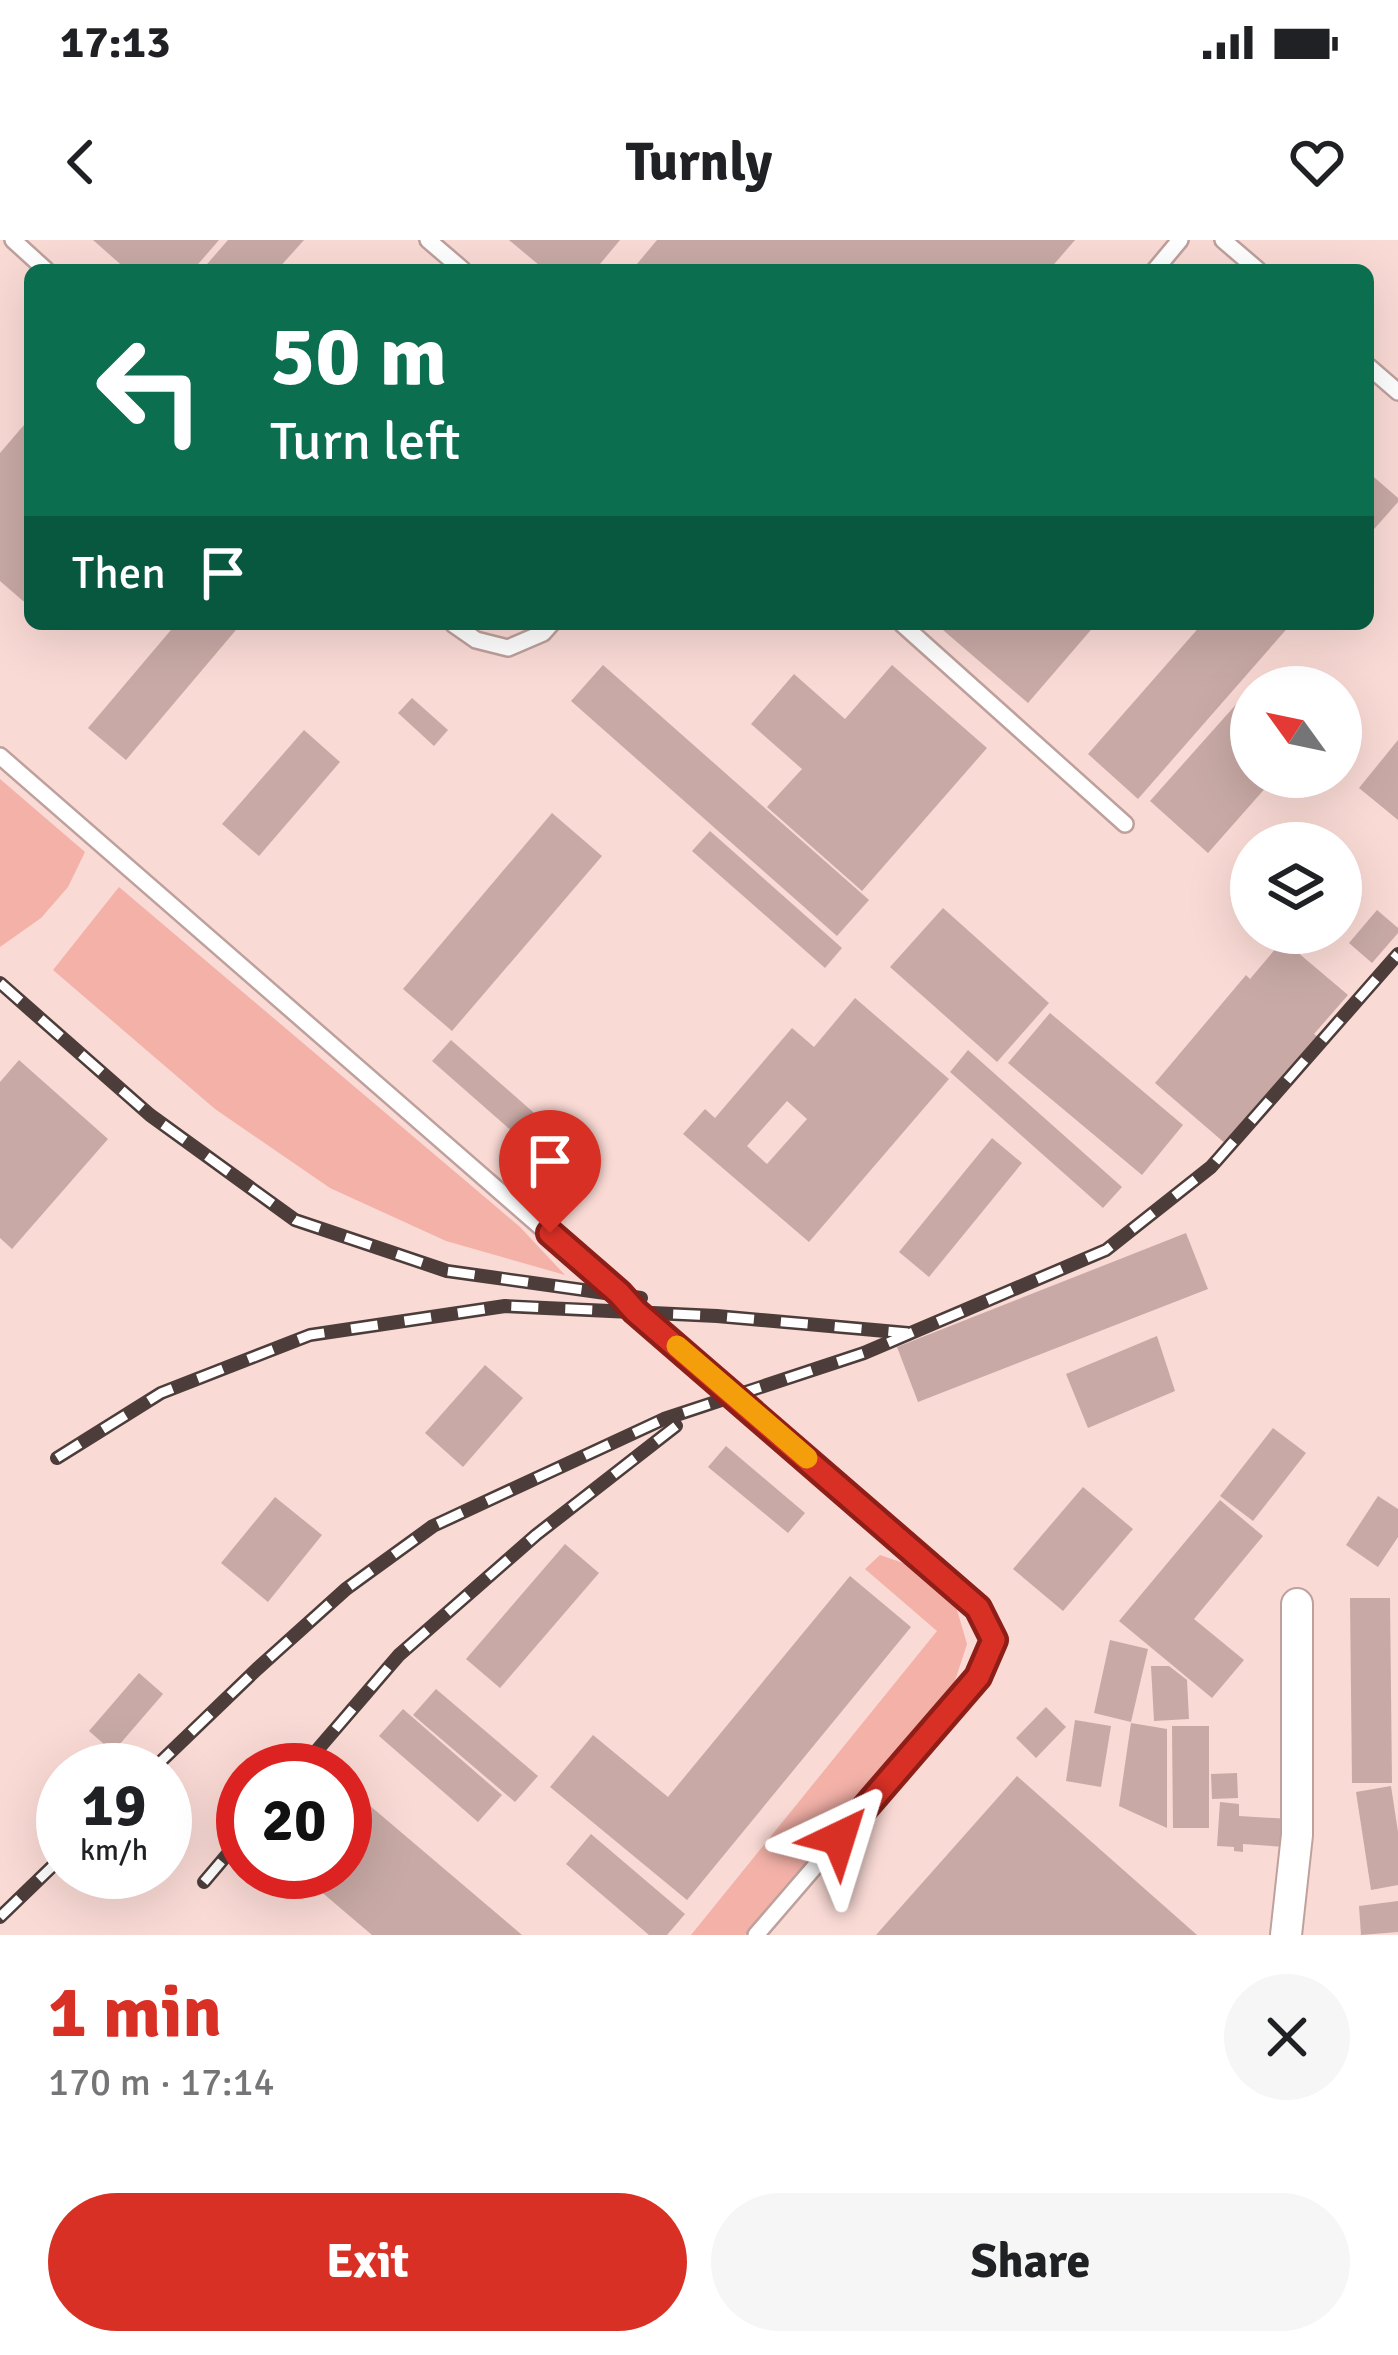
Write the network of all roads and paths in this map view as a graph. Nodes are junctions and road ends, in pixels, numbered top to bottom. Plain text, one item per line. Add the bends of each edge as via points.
1 (13, 240) edge
2 (428, 240) edge
3 (1180, 240) edge
4 (1223, 240) edge
5 (39, 264) edge
6 (456, 264) edge
7 (1160, 264) edge
8 (1251, 264) edge
9 (1374, 370) edge
10 (1398, 392) edge
11 (462, 630) edge
12 (546, 630) edge
13 (909, 630) edge
14 (0, 756) edge
15 (1125, 824) dead end
16 (1297, 1604) dead end
17 (756, 1935) edge
18 (1286, 1935) edge

1 - 5 lane
2 - 6 lane
3 - 7 lane
4 - 8 lane
9 - 10 lane
11 - 12 lane via 508,648
13 - 15 lane
14 - 17 lane via 978,1608 994,1640 978,1677
16 - 18 street via 1297,1835

